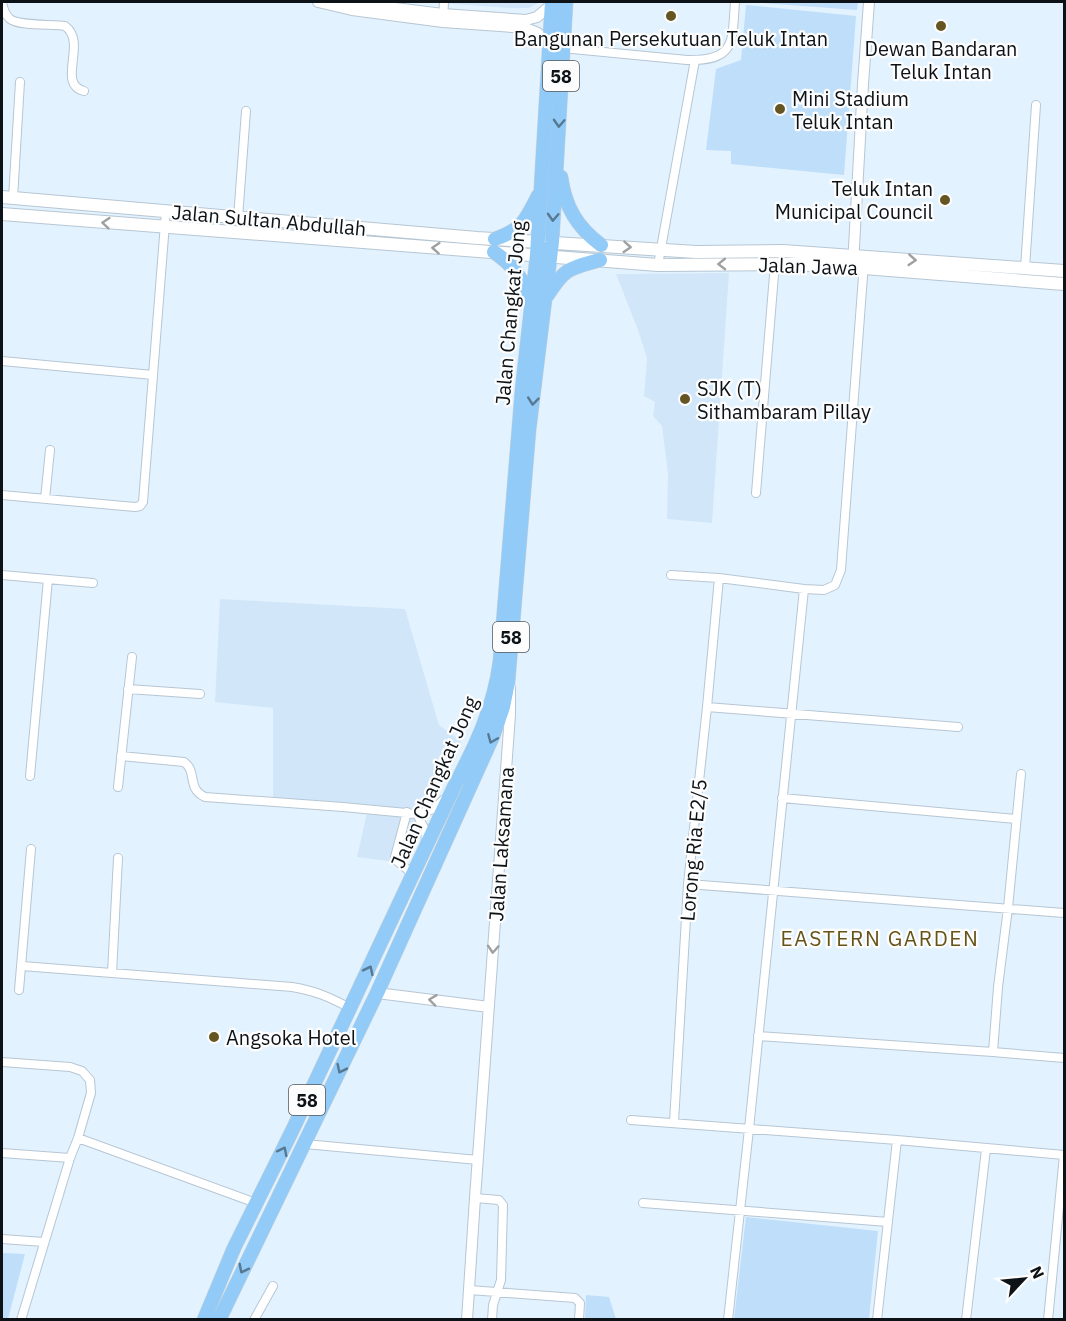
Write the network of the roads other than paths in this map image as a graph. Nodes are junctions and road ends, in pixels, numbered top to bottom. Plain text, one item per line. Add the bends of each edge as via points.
1 (2, 2) edge
2 (318, 2) edge
3 (444, 2) edge
4 (557, 2) edge
5 (735, 2) edge
6 (869, 2) edge
7 (351, 4) edge
8 (443, 18) junction
9 (556, 47) junction
10 (695, 60) junction
11 (20, 82) dead end
12 (84, 91) dead end
13 (1036, 105) dead end
14 (246, 111) dead end
15 (557, 151) junction
16 (540, 190) junction
17 (7, 197) edge
18 (166, 211) junction
19 (2, 214) edge
20 (238, 218) junction
21 (165, 227) junction
22 (495, 245) junction
23 (601, 245) junction
24 (544, 248) junction
25 (661, 250) junction
26 (769, 259) junction
27 (600, 261) junction
28 (859, 262) junction
29 (658, 265) junction
30 (1025, 268) junction
31 (1065, 271) edge
32 (1002, 273) junction
33 (1065, 284) edge
34 (544, 301) junction
35 (531, 306) junction
36 (2, 361) edge
37 (153, 375) junction
38 (50, 450) dead end
39 (756, 493) dead end
40 (2, 495) edge
41 (45, 499) junction
42 (2, 574) edge
43 (671, 575) dead end
44 (719, 578) junction
45 (48, 579) junction
46 (93, 583) dead end
47 (804, 589) junction
48 (132, 657) dead end
49 (508, 682) junction
50 (128, 689) junction
51 (200, 694) dead end
52 (707, 707) junction
53 (791, 714) junction
54 (958, 728) dead end
55 (121, 756) junction
56 (1021, 774) dead end
57 (30, 776) dead end
58 (118, 787) dead end
59 (454, 787) junction
60 (782, 798) junction
61 (407, 812) junction
62 (417, 814) junction
63 (1016, 819) junction
64 (31, 849) dead end
65 (425, 850) junction
66 (118, 858) dead end
67 (414, 875) junction
68 (688, 884) junction
69 (772, 890) junction
70 (1008, 908) junction
71 (1065, 913) edge
72 (414, 914) junction
73 (381, 944) junction
74 (22, 966) junction
75 (112, 973) junction
76 (19, 990) dead end
77 (378, 993) junction
78 (489, 1007) junction
79 (350, 1008) junction
80 (758, 1035) junction
81 (993, 1052) junction
82 (1065, 1058) edge
83 (2, 1062) edge
84 (631, 1120) dead end
85 (674, 1122) junction
86 (749, 1129) junction
87 (78, 1138) junction
88 (897, 1140) junction
89 (305, 1144) junction
90 (986, 1149) junction
91 (2, 1153) edge
92 (1064, 1155) edge
93 (70, 1158) junction
94 (478, 1160) junction
95 (475, 1198) junction
96 (256, 1203) junction
97 (643, 1203) dead end
98 (739, 1210) junction
99 (269, 1218) junction
100 (888, 1222) junction
101 (2, 1239) edge
102 (44, 1242) junction
103 (234, 1248) junction
104 (273, 1286) dead end
105 (469, 1290) junction
106 (497, 1292) junction
107 (21, 1320) edge
108 (204, 1320) edge
109 (219, 1320) edge
110 (254, 1320) edge
111 (467, 1320) edge
112 (492, 1320) edge
113 (579, 1320) edge
114 (728, 1320) edge
115 (877, 1320) edge
116 (966, 1320) edge
117 (1048, 1320) edge

1 - 12 street via 10,20 57,24 70,30 74,50 72,84
2 - 7 street
3 - 8 street
4 - 8 street via 526,20
4 - 9 highway, Jalan Changkat Jong / 58
5 - 10 street via 728,48 713,58
6 - 28 street
7 - 8 street
8 - 9 street via 526,28
9 - 10 street
9 -> 15 highway, Jalan Changkat Jong / 58
9 - 16 highway, Jalan Changkat Jong / 58
10 - 25 street
11 - 17 street
13 - 30 street
14 - 20 street
15 - 23 highway via 567,203 582,229
15 -> 24 highway, Jalan Changkat Jong / 58
16 - 22 highway via 524,223
16 - 24 highway, Jalan Changkat Jong / 58
17 - 18 main road, Jalan Sultan Abdullah
18 - 20 main road, Jalan Sultan Abdullah
18 - 21 street
21 -> 19 main road, Jalan Sultan Abdullah
20 - 22 main road, Jalan Sultan Abdullah
22 -> 21 main road, Jalan Sultan Abdullah
21 - 37 street
22 - 24 main road, Jalan Sultan Abdullah
22 - 35 highway via 526,289
23 - 24 main road, Jalan Jawa
23 -> 25 main road, Jalan Jawa
24 - 27 main road, Jalan Jawa
24 - 34 highway, Jalan Changkat Jong / 58
24 - 35 highway, Jalan Changkat Jong / 58
25 - 26 main road, Jalan Jawa
25 - 29 street
26 - 28 main road, Jalan Jawa via 783,251
26 -> 29 main road, Jalan Jawa
26 - 39 street
27 - 29 main road, Jalan Jawa
27 - 34 highway via 564,273
28 - 32 main road, Jalan Jawa
28 - 47 street via 841,570 835,585 824,590
30 - 31 main road, Jalan Jawa
30 - 32 main road, Jalan Jawa
32 - 33 main road, Jalan Jawa
34 -> 49 highway, Jalan Changkat Jong / 58
35 - 59 highway, Jalan Changkat Jong / 58 via 498,678 478,740
36 - 37 street
37 - 41 street via 140,506
38 - 41 street
40 - 41 street
42 - 45 street
43 - 44 street
44 - 47 street
44 - 52 street, Lorong Ria E2/5
45 - 46 street
45 - 57 street
47 - 53 street
48 - 50 street
49 -> 72 highway, Jalan Changkat Jong / 58 via 493,736
49 -> 78 street, Jalan Laksamana via 511,699
50 - 51 street
50 - 55 street
52 - 53 street
52 - 68 street, Lorong Ria E2/5
53 - 54 street
53 - 60 street
55 - 58 street
55 - 61 street via 184,762 190,768 198,794 206,797
56 - 63 street
59 - 62 street via 434,809
59 - 65 highway, Jalan Changkat Jong / 58
60 - 63 street
60 - 69 street
61 - 62 street
61 - 67 street via 395,857
62 - 65 street via 426,834
63 - 70 street
64 - 74 street
65 - 67 highway, Jalan Changkat Jong / 58
66 - 75 street
67 - 73 highway, Jalan Changkat Jong / 58
68 - 69 street
68 - 85 street, Lorong Ria E2/5
69 - 70 street
69 - 80 street
70 - 71 street
70 - 81 street
72 - 73 highway via 401,917
72 - 77 highway, Jalan Changkat Jong / 58
79 -> 73 highway, Jalan Changkat Jong / 58
74 - 75 street
74 - 76 street
75 - 79 street via 299,988
78 -> 77 street
77 -> 89 highway, Jalan Changkat Jong / 58
78 - 94 street, Jalan Laksamana
96 -> 79 highway, Jalan Changkat Jong / 58
80 - 81 street
80 - 86 street
81 - 82 street
83 - 87 street via 82,1071 90,1080 91,1093
84 - 85 street
85 - 86 street
86 - 88 street
86 - 98 street
87 - 93 street
87 - 96 street
88 - 90 street
88 - 100 street
89 - 94 street
89 - 99 highway, Jalan Changkat Jong / 58
90 - 92 street
90 - 116 street
91 - 93 street
92 - 117 street
93 - 102 street
94 - 95 street, Jalan Laksamana
95 - 105 street, Jalan Laksamana
95 - 106 street via 499,1200 503,1205 501,1280
96 - 103 highway, Jalan Changkat Jong / 58
97 - 98 street
98 - 100 street
98 - 114 street
99 - 103 highway via 245,1247
99 -> 109 highway, Jalan Changkat Jong / 58
100 - 115 street
101 - 102 street
102 - 107 street
103 - 108 highway, Jalan Changkat Jong / 58
104 - 110 street
105 - 106 street
105 - 111 street, Jalan Laksamana
106 - 112 street
106 - 113 street via 575,1298 580,1303

